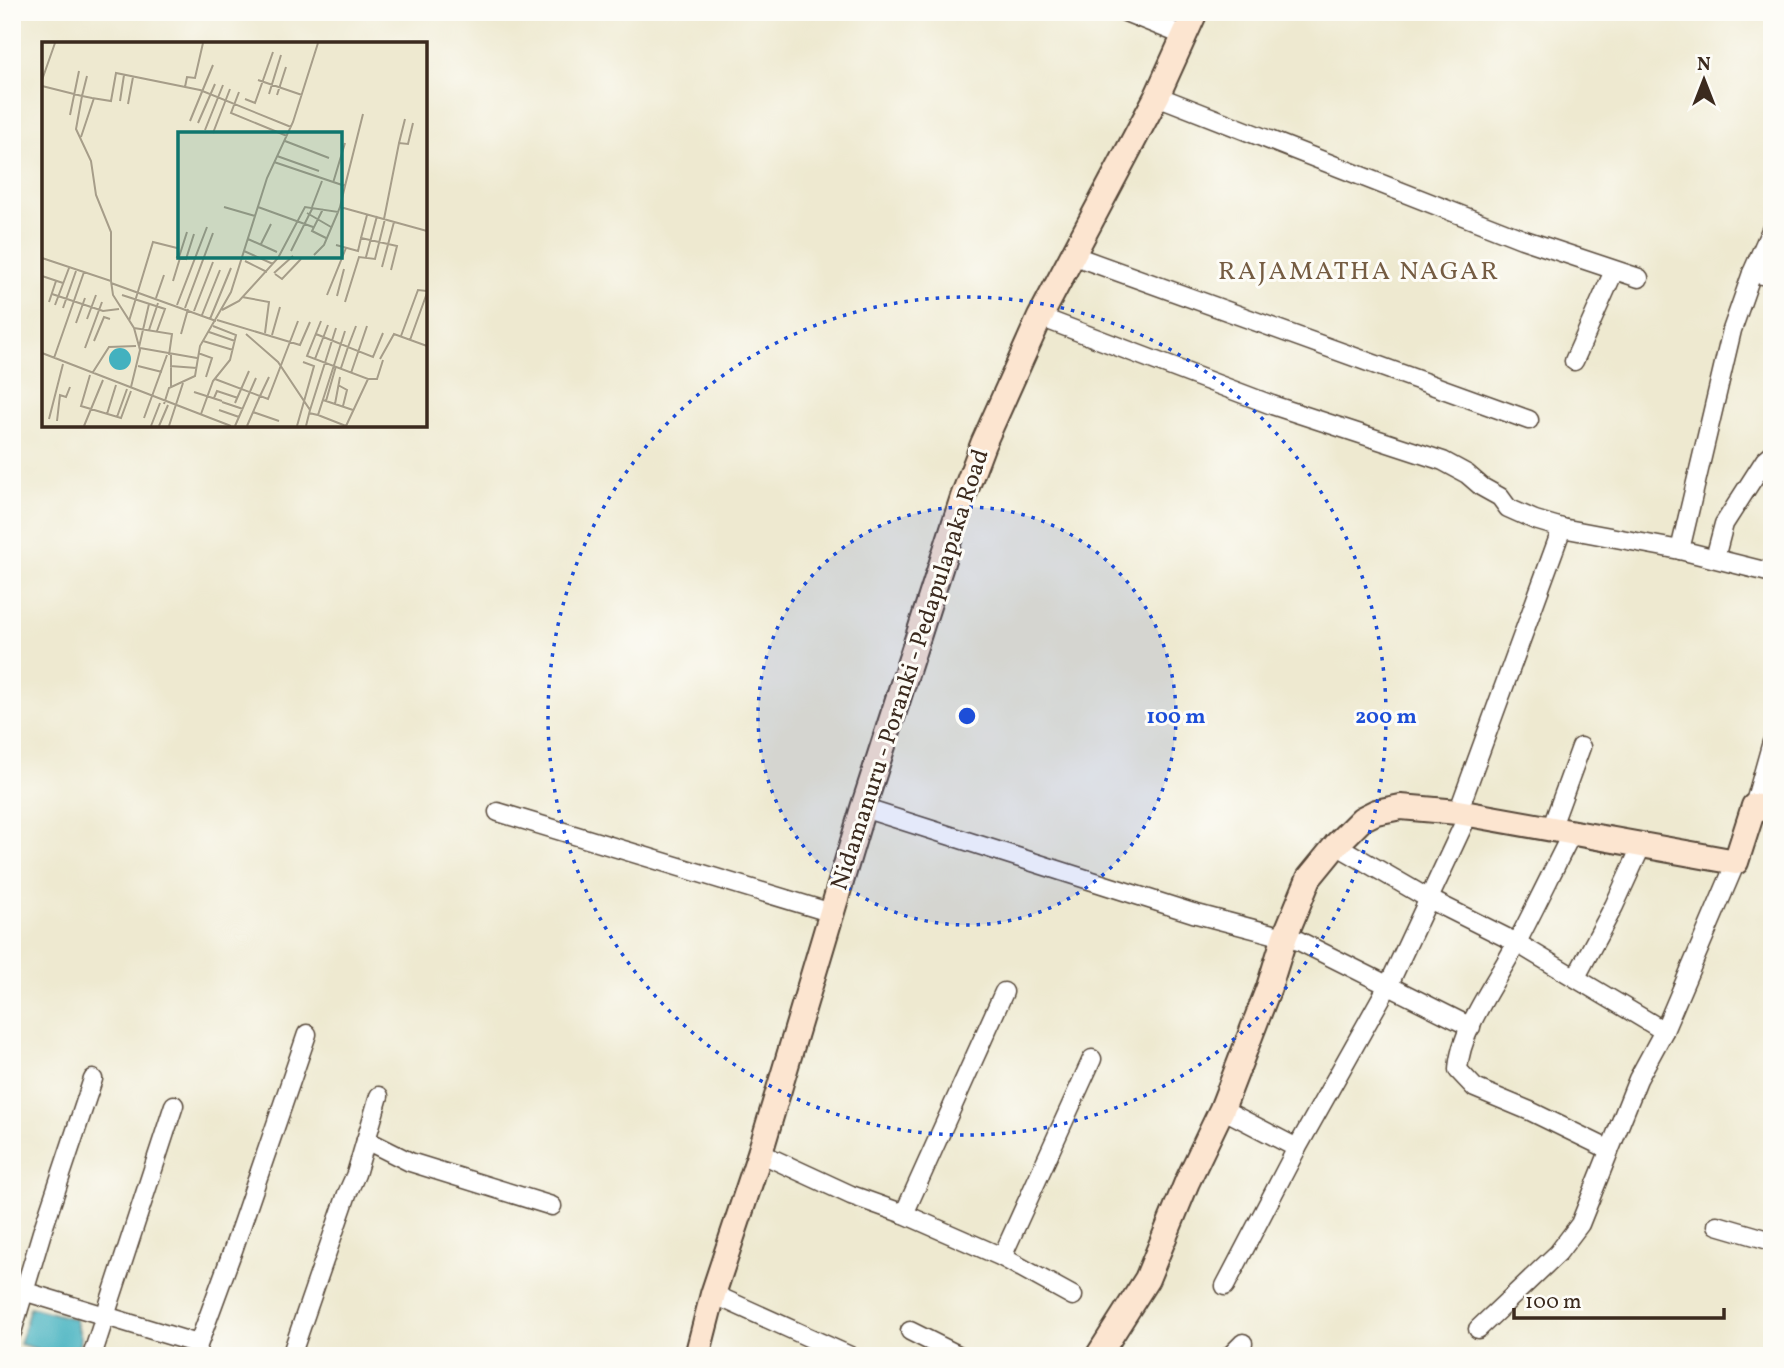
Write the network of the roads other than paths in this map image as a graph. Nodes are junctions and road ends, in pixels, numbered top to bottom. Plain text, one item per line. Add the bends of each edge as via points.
1 (1125, 12) edge
2 (1195, 12) edge
3 (1185, 36) junction
4 (1157, 96) junction
5 (1772, 228) edge
6 (1072, 255) junction
7 (1614, 271) junction
8 (1752, 273) junction
9 (1772, 277) edge
10 (1639, 278) dead end
11 (1040, 317) junction
12 (1574, 361) dead end
13 (1529, 420) dead end
14 (1772, 454) edge
15 (1562, 528) junction
16 (1680, 550) junction
17 (1715, 558) junction
18 (1772, 573) edge
19 (1772, 742) edge
20 (1581, 747) dead end
21 (863, 808) junction
22 (1763, 809) edge
23 (498, 812) dead end
24 (1463, 814) junction
25 (1562, 831) junction
26 (1336, 845) junction
27 (1641, 847) junction
28 (1736, 862) junction
29 (1429, 899) junction
30 (832, 914) junction
31 (1285, 936) junction
32 (1517, 943) junction
33 (1576, 977) junction
34 (1389, 984) junction
35 (1004, 992) dead end
36 (1471, 1027) junction
37 (1664, 1031) junction
38 (307, 1034) dead end
39 (1092, 1059) dead end
40 (93, 1079) dead end
41 (379, 1096) dead end
42 (174, 1105) dead end
43 (1222, 1109) junction
44 (366, 1140) junction
45 (1297, 1148) junction
46 (1608, 1149) junction
47 (761, 1153) junction
48 (552, 1206) dead end
49 (904, 1214) junction
50 (1717, 1225) dead end
51 (1772, 1241) edge
52 (1002, 1257) junction
53 (1225, 1286) dead end
54 (23, 1292) junction
55 (713, 1294) junction
56 (1073, 1296) dead end
57 (104, 1317) junction
58 (1478, 1329) dead end
59 (909, 1331) dead end
60 (12, 1332) edge
61 (196, 1350) edge
62 (92, 1356) edge
63 (291, 1356) edge
64 (697, 1356) edge
65 (850, 1356) edge
66 (960, 1356) edge
67 (1098, 1356) edge

1 - 3 street
2 - 3 main road, Nidamanuru - Poranki - Pedapulapaka Road
3 - 4 main road, Nidamanuru - Poranki - Pedapulapaka Road
4 - 6 main road, Nidamanuru - Poranki - Pedapulapaka Road
4 - 7 street
5 - 8 street
6 - 11 main road, Nidamanuru - Poranki - Pedapulapaka Road
6 - 13 street
7 - 10 street
7 - 12 street
8 - 9 street
8 - 16 street via 1732,330
11 - 15 street via 1272,405 1443,461 1500,497 1508,508
11 - 21 main road, Nidamanuru - Poranki - Pedapulapaka Road via 962,497
14 - 17 street via 1724,524
15 - 16 street
15 - 24 street
16 - 17 street
17 - 18 street
19 - 22 street
20 - 25 street
21 - 30 main road, Nidamanuru - Poranki - Pedapulapaka Road
21 - 31 street via 1193,913
22 - 28 main road
23 - 30 street
24 - 25 main road
24 - 26 main road via 1401,807 1376,813 1362,819
24 - 29 street
25 - 27 main road
25 - 32 street
26 - 29 street
26 - 31 main road via 1309,878
27 - 28 main road
27 - 33 street
28 - 37 street
29 - 32 street
29 - 34 street
30 - 47 main road, Nidamanuru - Poranki - Pedapulapaka Road
31 - 34 street
31 - 43 main road
32 - 33 street
32 - 36 street
33 - 37 street
34 - 36 street
34 - 45 street
35 - 49 street
36 - 46 street via 1458,1057 1458,1070 1475,1088
37 - 46 street
38 - 61 street
39 - 52 street
40 - 54 street
41 - 44 street
42 - 57 street
43 - 45 street
43 - 67 main road via 1147,1279
44 - 48 street via 411,1163
44 - 63 street
45 - 53 street
46 - 58 street via 1580,1224 1558,1252
47 - 49 street
47 - 55 main road, Nidamanuru - Poranki - Pedapulapaka Road
49 - 52 street
50 - 51 street
52 - 56 street
54 - 57 street
54 - 60 street
55 - 64 main road, Nidamanuru - Poranki - Pedapulapaka Road
55 - 65 street
57 - 61 street
57 - 62 street
59 - 66 street

